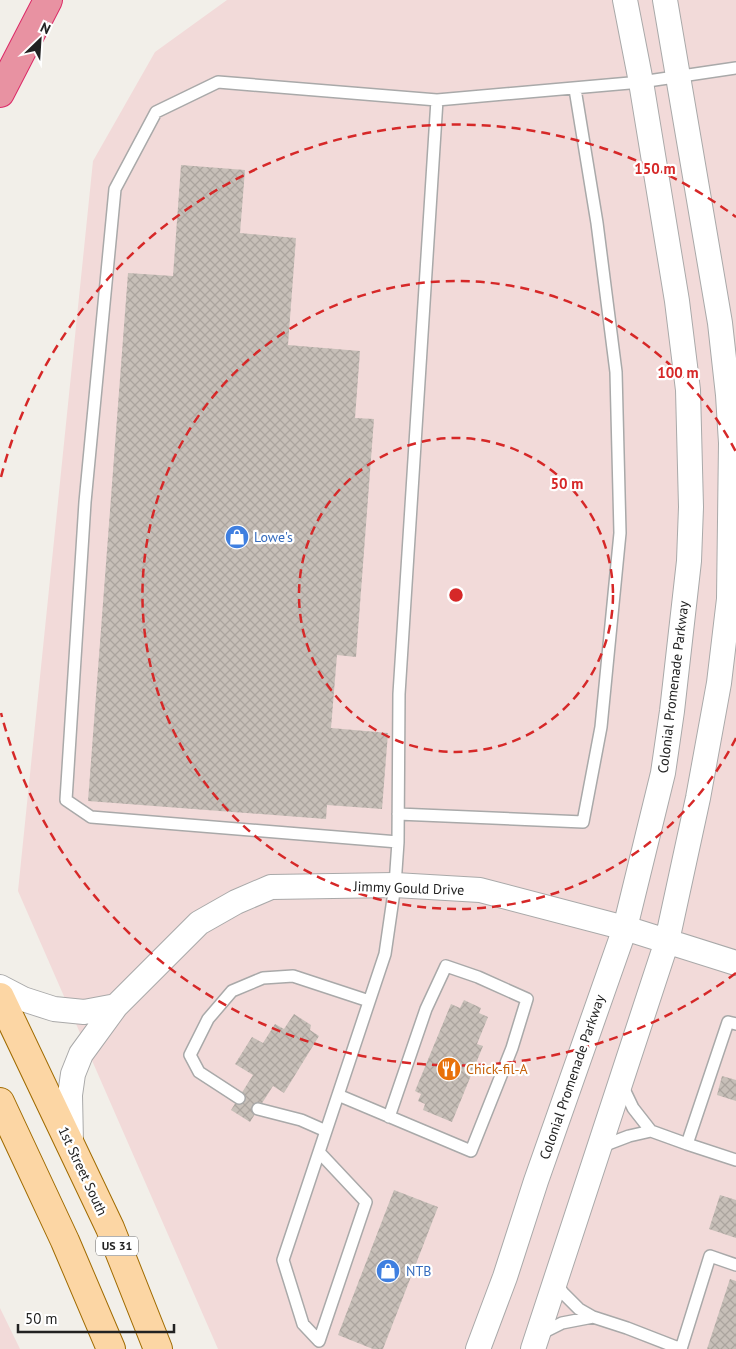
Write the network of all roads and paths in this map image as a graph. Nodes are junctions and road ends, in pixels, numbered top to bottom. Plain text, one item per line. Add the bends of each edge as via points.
1 (48, 0) edge
2 (625, 0) edge
3 (664, 0) edge
4 (736, 68) edge
5 (677, 78) junction
6 (641, 82) junction
7 (575, 89) junction
8 (0, 93) edge
9 (437, 100) junction
10 (398, 814) junction
11 (398, 842) junction
12 (395, 885) junction
13 (624, 928) junction
14 (667, 941) junction
15 (736, 963) edge
16 (0, 987) edge
17 (0, 997) edge
18 (369, 1001) junction
19 (116, 1006) junction
20 (736, 1024) edge
21 (621, 1082) junction
22 (338, 1095) junction
23 (238, 1098) dead end
24 (0, 1102) edge
25 (258, 1110) dead end
26 (389, 1117) junction
27 (651, 1131) junction
28 (326, 1132) junction
29 (687, 1144) junction
30 (71, 1145) junction
31 (600, 1147) junction
32 (318, 1152) junction
33 (736, 1160) edge
34 (736, 1265) edge
35 (556, 1283) junction
36 (593, 1317) junction
37 (536, 1342) edge
38 (111, 1349) edge
39 (158, 1349) edge
40 (478, 1349) edge

1 - 8 highway
2 - 6 street, Colonial Promenade Parkway
3 - 5 street
4 - 5 lane
5 - 6 lane
5 - 14 street via 720,323 731,433 731,479 729,599 719,683
6 - 7 lane
6 - 13 street, Colonial Promenade Parkway via 677,300 688,390 691,507 688,561 663,773
7 - 9 lane
7 - 10 lane via 597,223 616,372 620,533 601,727 583,822
9 - 10 lane via 399,694
9 - 11 lane via 218,82 156,112 115,189 85,502 66,800 91,817
10 - 11 lane
11 - 12 lane
12 - 13 street, Jimmy Gould Drive via 480,890
12 - 18 lane via 385,954
12 - 19 street, Jimmy Gould Drive via 272,887 236,902 199,922
13 - 14 street, Jimmy Gould Drive
13 - 40 street, Colonial Promenade Parkway
14 - 15 street, Jimmy Gould Drive
14 - 21 street
16 - 19 street via 54,1009 84,1012
17 - 30 main road, 1st Street South / US 31
18 - 22 lane
18 - 23 lane via 293,976 262,978 232,991 208,1019 190,1055 199,1072
19 - 30 street, Jimmy Gould Drive via 81,1054 73,1074
20 - 29 lane via 728,1022
21 - 27 lane via 633,1108
21 - 31 street
22 - 26 lane
22 - 28 lane
24 - 38 main road via 66,1241
25 - 28 lane via 301,1120
26 - 26 lane via 471,1151 512,1048 527,999 446,966 426,1009
27 - 29 lane
27 - 31 lane
28 - 32 lane
29 - 33 lane
30 - 39 main road, 1st Street South / US 31 via 110,1228
31 - 35 street
32 - 32 lane via 283,1260 303,1324 319,1341 366,1202
34 - 36 lane via 710,1256 681,1349
35 - 36 lane via 563,1293
35 - 37 street
36 - 37 lane via 562,1323

